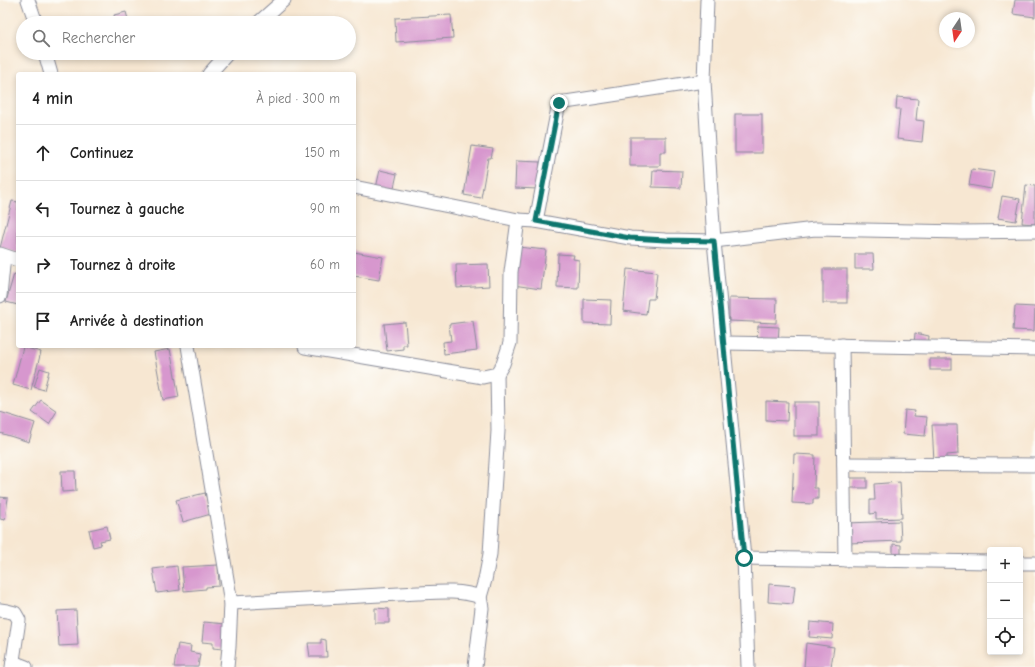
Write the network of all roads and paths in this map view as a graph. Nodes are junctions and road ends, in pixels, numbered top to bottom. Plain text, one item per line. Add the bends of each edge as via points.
1 (28, 0) edge
2 (284, 0) edge
3 (707, 0) edge
4 (34, 16) edge
5 (266, 16) edge
6 (47, 60) edge
7 (222, 60) edge
8 (50, 72) edge
9 (211, 72) edge
10 (704, 81) junction
11 (356, 187) edge
12 (518, 220) junction
13 (536, 221) junction
14 (1035, 231) edge
15 (714, 241) junction
16 (2, 255) edge
17 (16, 259) edge
18 (0, 296) edge
19 (724, 343) junction
20 (842, 345) junction
21 (188, 348) edge
22 (315, 348) edge
23 (1035, 349) edge
24 (497, 374) junction
25 (844, 464) junction
26 (1035, 465) edge
27 (744, 558) junction
28 (845, 560) junction
29 (987, 562) edge
30 (1023, 563) edge
31 (1035, 563) edge
32 (480, 597) junction
33 (231, 603) junction
34 (0, 610) edge
35 (13, 665) edge
36 (26, 667) edge
37 (227, 667) edge
38 (476, 667) edge
39 (748, 667) edge

1 - 4 street
2 - 5 street
3 - 10 street
6 - 8 street
7 - 9 street
10 - 13 street via 559,103
10 - 15 street
11 - 12 street
12 - 13 street
12 - 24 street via 511,272 510,343
13 - 15 street via 630,238
14 - 15 street via 815,229
15 - 19 street
16 - 17 street
16 - 18 street
19 - 20 street
19 - 27 street
20 - 23 street
20 - 25 street
21 - 33 street
22 - 24 street via 483,377
24 - 32 street via 498,431 490,554
25 - 26 street
25 - 28 street
27 - 28 street
27 - 39 street
28 - 29 street
30 - 31 street
32 - 33 street via 434,592
32 - 38 street via 482,608
33 - 37 street
34 - 35 street via 15,614 19,620
35 - 36 street

